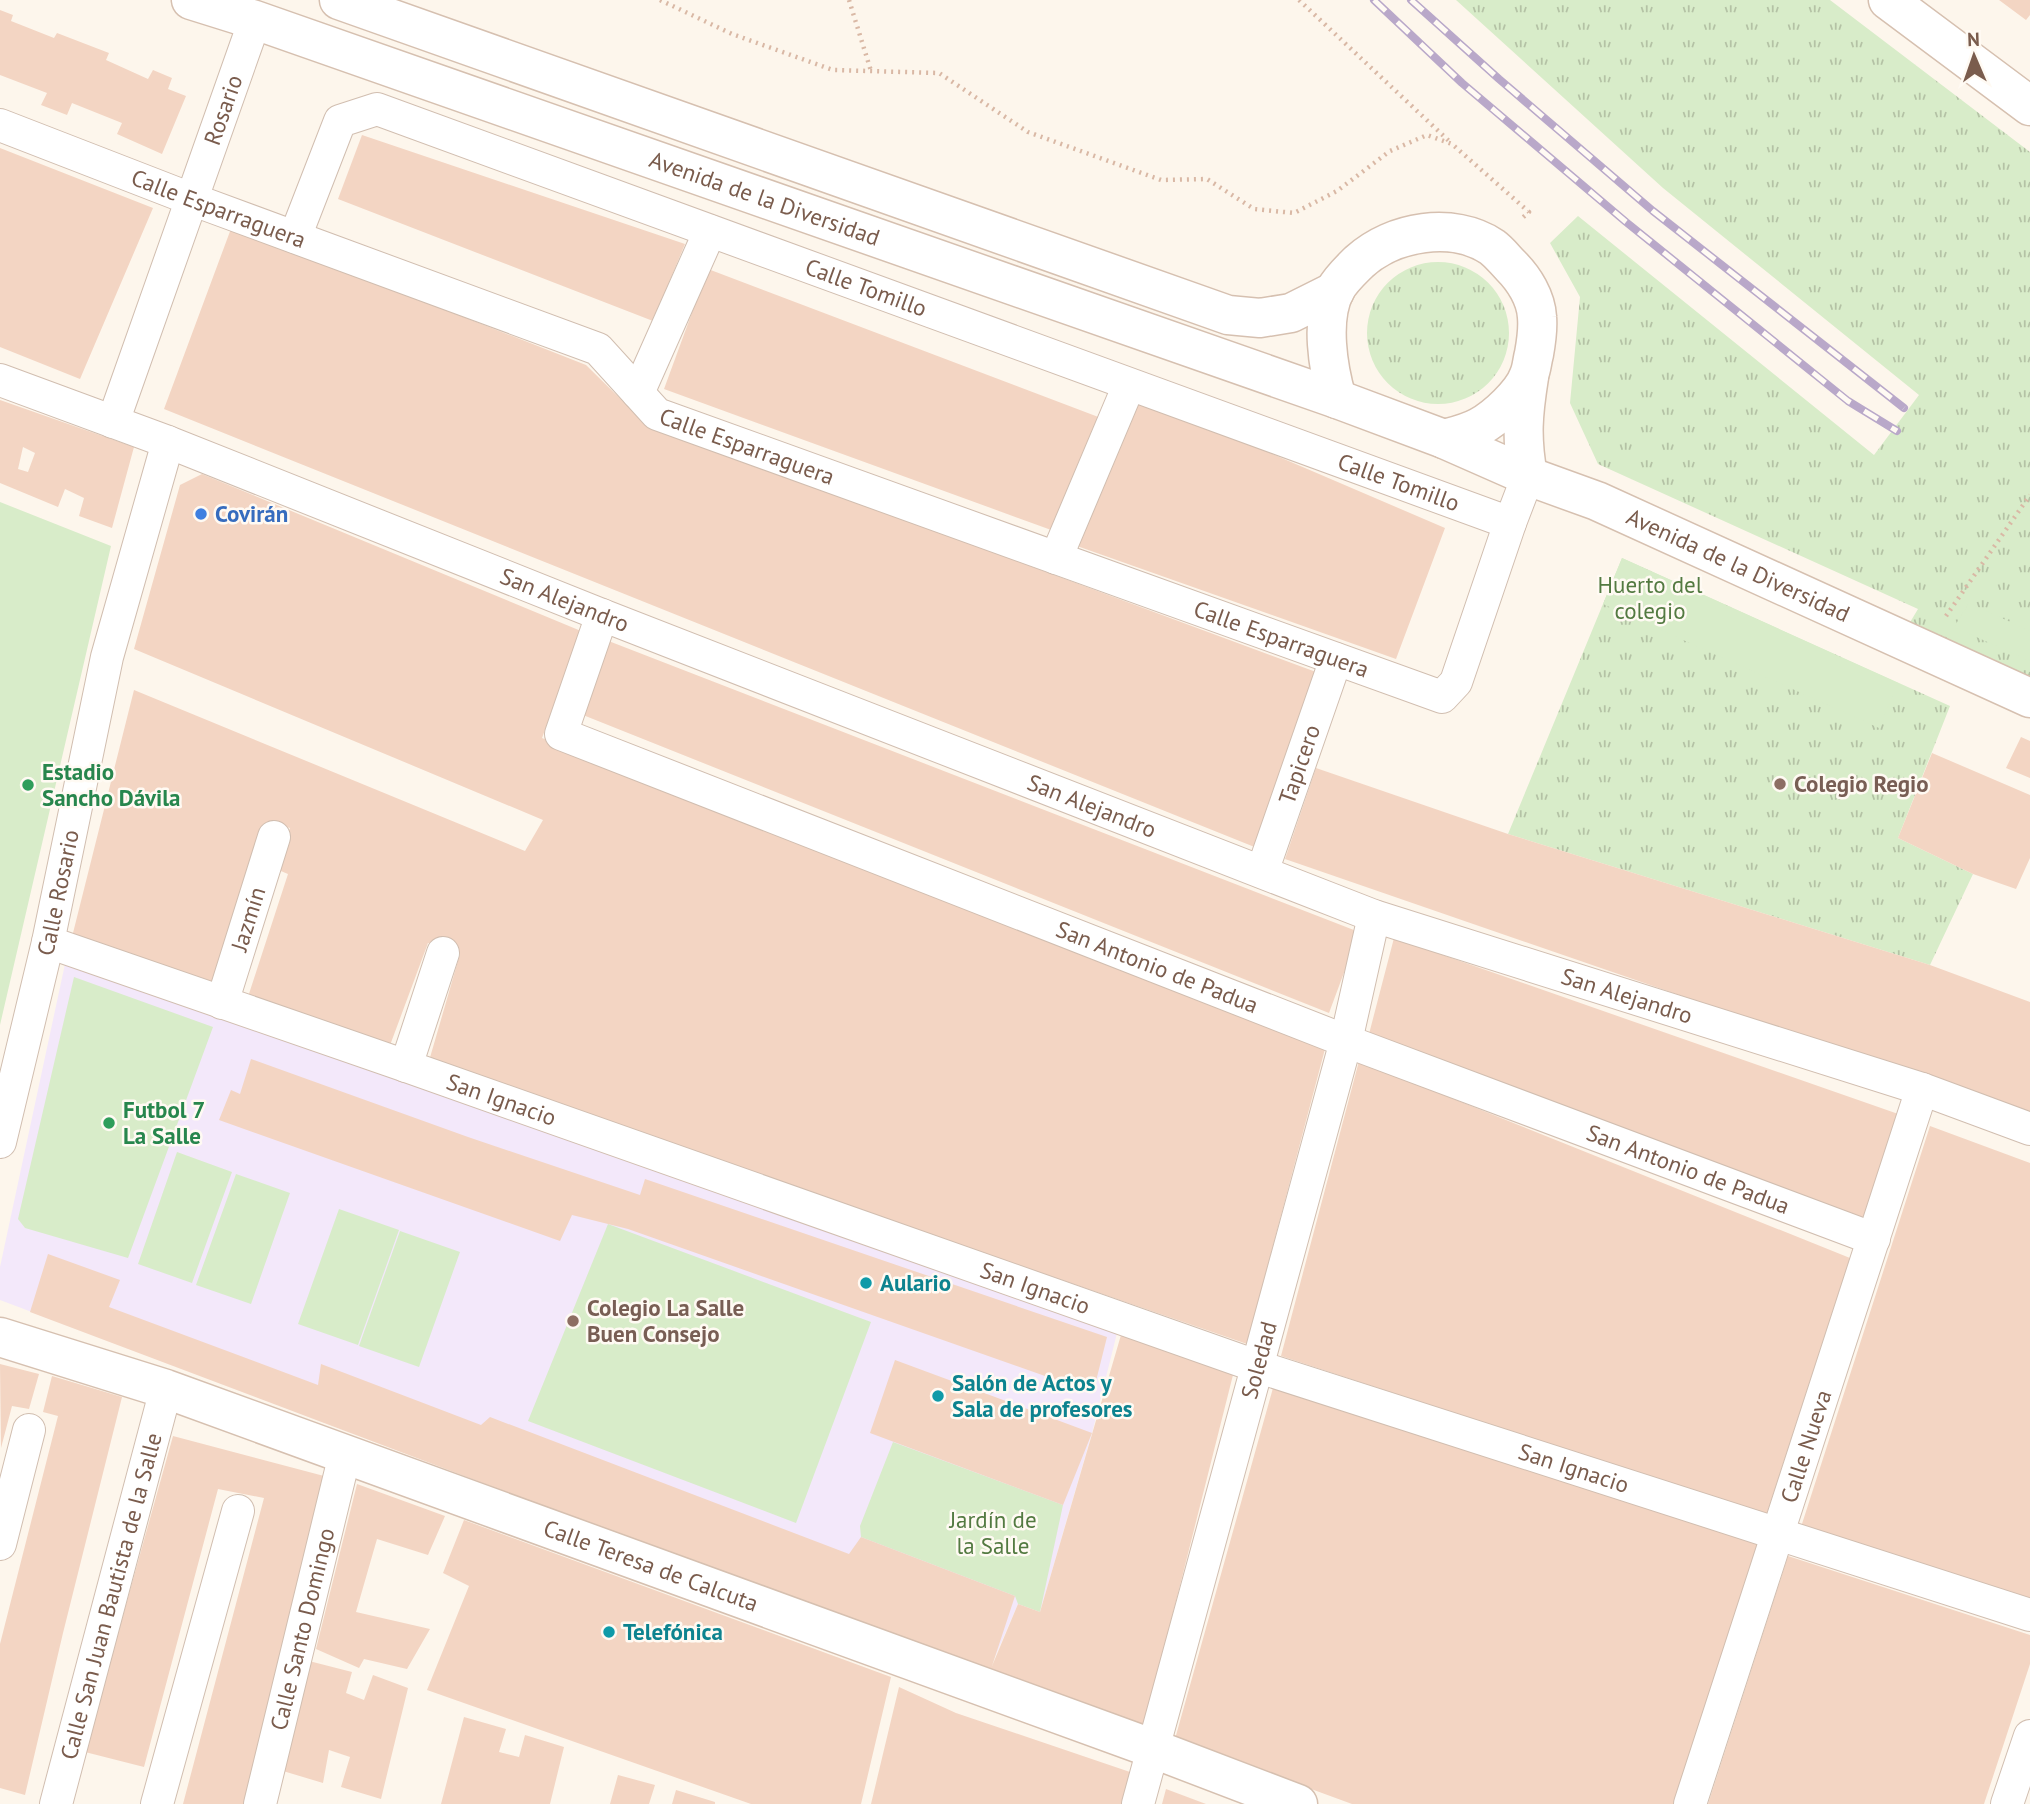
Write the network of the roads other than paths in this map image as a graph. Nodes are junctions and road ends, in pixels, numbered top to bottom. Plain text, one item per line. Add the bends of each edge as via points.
1 (191, 0) edge
2 (339, 0) edge
3 (1888, 0) edge
4 (255, 20) junction
5 (2030, 106) edge
6 (0, 125) edge
7 (191, 199) junction
8 (710, 231) junction
9 (295, 237) junction
10 (1335, 290) junction
11 (1529, 377) junction
12 (0, 380) edge
13 (1129, 385) junction
14 (638, 393) junction
15 (1338, 399) junction
16 (113, 422) junction
17 (1444, 439) junction
18 (168, 442) junction
19 (1528, 476) junction
20 (1510, 523) junction
21 (1056, 558) junction
22 (602, 615) junction
23 (1336, 659) junction
24 (2030, 698) edge
25 (274, 837) dead end
26 (1262, 872) junction
27 (1374, 916) junction
28 (48, 942) junction
29 (443, 953) dead end
30 (222, 1003) junction
31 (1346, 1041) junction
32 (406, 1066) junction
33 (1922, 1089) junction
34 (2030, 1129) edge
35 (0, 1142) edge
36 (1874, 1239) junction
37 (0, 1337) edge
38 (1259, 1367) junction
39 (166, 1389) junction
40 (29, 1430) dead end
41 (345, 1454) junction
42 (238, 1511) dead end
43 (1779, 1534) junction
44 (0, 1544) edge
45 (2030, 1615) edge
46 (2030, 1736) edge
47 (1154, 1749) junction
48 (56, 1804) edge
49 (157, 1804) edge
50 (260, 1804) edge
51 (1138, 1804) edge
52 (1298, 1804) edge
53 (1690, 1804) edge
54 (2007, 1804) edge

1 - 4 main road, Avenida de la Diversidad
2 - 10 main road, Avenida de la Diversidad via 1228,315 1260,318 1291,313
3 - 5 main road
4 - 7 street, Rosario
4 - 15 main road, Avenida de la Diversidad
6 - 7 street, Calle Esparraguera
7 - 9 street, Calle Esparraguera
7 - 16 street, Rosario
8 - 9 street, Calle Tomillo via 377,109 341,121
8 - 13 street, Calle Tomillo
8 - 14 street
9 - 14 street, Calle Esparraguera via 598,349
10 - 11 main road, Avenida de la Diversidad via 1369,253 1394,240 1447,232 1492,247 1521,278 1537,317
10 - 15 main road, Avenida de la Diversidad via 1327,320 1327,347
11 - 17 main road, Avenida de la Diversidad via 1499,413 1478,428
11 - 19 main road via 1522,446
12 - 16 street, San Alejandro
13 - 20 street, Calle Tomillo
13 - 21 street
14 - 21 street, Calle Esparraguera via 657,414
15 - 17 main road, Avenida de la Diversidad
16 - 18 street, San Alejandro
17 - 19 main road, Avenida de la Diversidad
18 - 22 street, San Alejandro
18 - 28 street, Calle Rosario via 107,657
19 - 20 street
19 - 24 main road, Avenida de la Diversidad via 1597,501
20 - 23 street, Calle Esparraguera via 1456,682 1442,696
21 - 23 street, Calle Esparraguera
22 - 26 street, San Alejandro
22 - 31 street, San Antonio de Padua via 561,734
23 - 26 street, Tapicero
25 - 30 street, Jazmín
26 - 27 street, San Alejandro
27 - 31 street, Soledad
27 - 33 street, San Alejandro
28 - 30 street, San Ignacio
28 - 35 street, Calle Rosario
29 - 32 street
30 - 32 street, San Ignacio
31 - 36 street, San Antonio de Padua
31 - 38 street, Soledad
32 - 38 street, San Ignacio
33 - 34 street, San Alejandro
33 - 36 street, Calle Nueva
36 - 43 street, Calle Nueva
37 - 39 main road, Calle Teresa de Calcuta
38 - 43 street, San Ignacio
38 - 47 street, Soledad
39 - 41 main road, Calle Teresa de Calcuta
39 - 48 street, Calle San Juan Bautista de la Salle
40 - 44 street
41 - 47 main road, Calle Teresa de Calcuta
41 - 50 street, Calle Santo Domingo
42 - 49 street
43 - 45 street, San Ignacio
43 - 53 street, Calle Nueva
46 - 54 street
47 - 51 street, Soledad
47 - 52 main road, Calle Teresa de Calcuta

